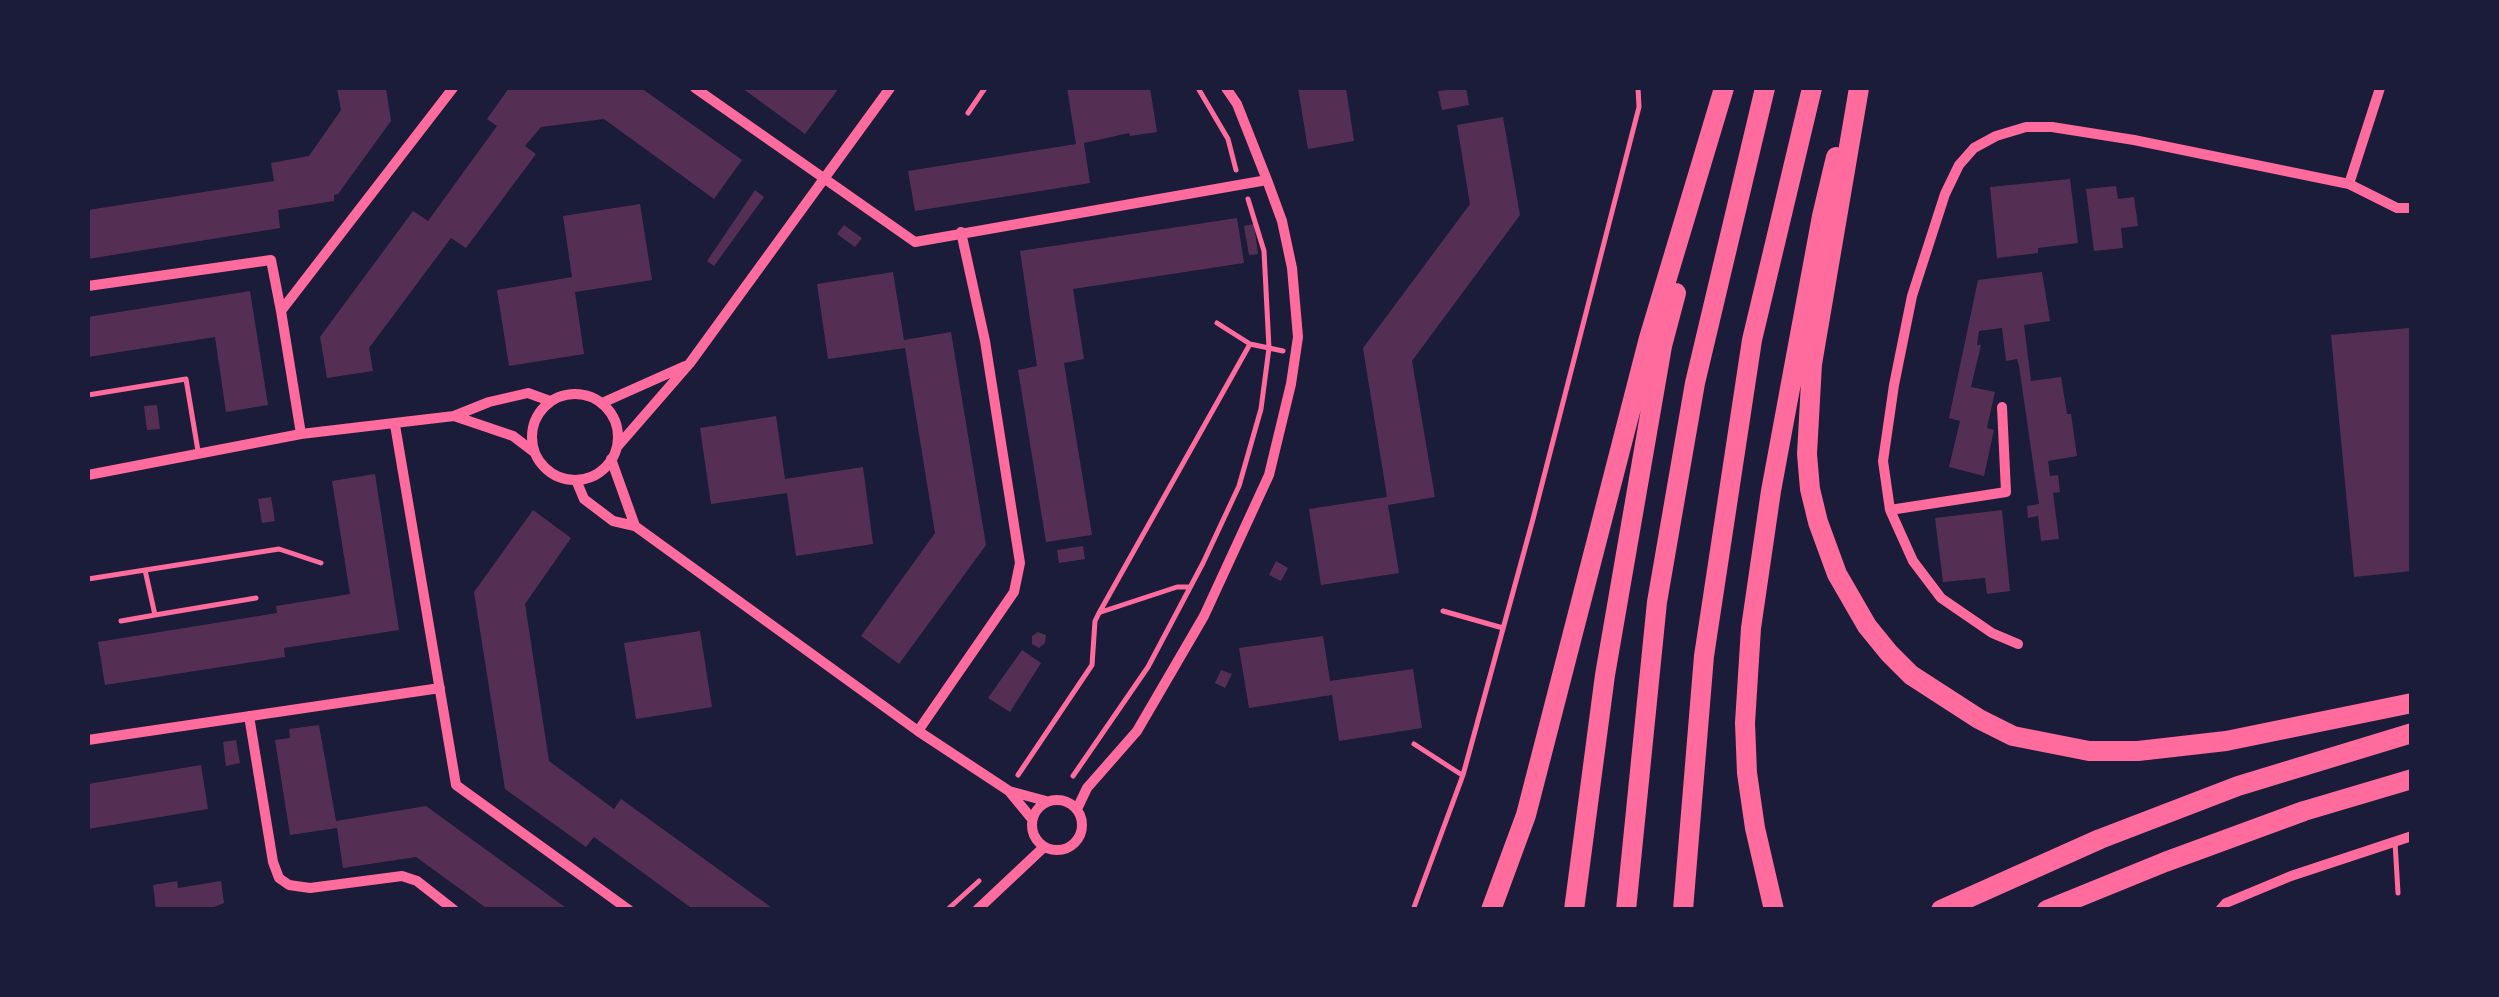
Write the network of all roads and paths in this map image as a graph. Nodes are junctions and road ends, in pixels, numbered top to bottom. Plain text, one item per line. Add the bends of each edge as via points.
1 (453, 88) edge
2 (694, 88) edge
3 (890, 88) edge
4 (985, 88) edge
5 (1198, 88) edge
6 (1226, 88) edge
7 (1638, 88) edge
8 (1727, 88) edge
9 (1766, 88) edge
10 (1812, 88) edge
11 (1856, 88) edge
12 (2380, 88) edge
13 (968, 113) dead end
14 (1234, 163) dead end
15 (826, 179) junction
16 (1267, 180) junction
17 (2349, 184) junction
18 (1249, 201) dead end
19 (2412, 208) edge
20 (961, 232) junction
21 (88, 286) edge
22 (281, 312) junction
23 (1217, 323) dead end
24 (1250, 344) junction
25 (1268, 348) junction
26 (1296, 354) junction
27 (690, 364) junction
28 (88, 395) edge
29 (550, 401) junction
30 (602, 403) junction
31 (2002, 407) dead end
32 (454, 416) junction
33 (395, 424) junction
34 (301, 434) junction
35 (617, 446) junction
36 (535, 453) junction
37 (199, 454) junction
38 (611, 460) junction
39 (88, 475) edge
40 (576, 480) junction
41 (1890, 510) junction
42 (635, 526) junction
43 (321, 563) dead end
44 (146, 570) junction
45 (88, 579) edge
46 (1189, 586) junction
47 (256, 598) dead end
48 (1443, 611) dead end
49 (1098, 613) junction
50 (155, 615) junction
51 (121, 621) dead end
52 (1503, 628) junction
53 (2018, 644) dead end
54 (440, 688) junction
55 (2412, 703) edge
56 (249, 716) junction
57 (918, 731) junction
58 (2412, 733) edge
59 (88, 740) edge
60 (1414, 744) dead end
61 (1463, 775) junction
62 (1016, 777) dead end
63 (2412, 779) edge
64 (1081, 790) junction
65 (1009, 791) junction
66 (1062, 800) junction
67 (1046, 801) junction
68 (1077, 809) junction
69 (1032, 820) junction
70 (2412, 836) edge
71 (2395, 842) junction
72 (1044, 847) junction
73 (2398, 892) dead end
74 (1684, 906) edge
75 (1773, 906) edge
76 (454, 910) edge
77 (629, 910) edge
78 (977, 910) edge
79 (1412, 910) edge
80 (1491, 910) edge
81 (1574, 910) edge
82 (1626, 910) edge
83 (1941, 910) edge
84 (2047, 910) edge
85 (2220, 910) edge

1 - 22 street
2 - 15 street
3 - 15 street
4 - 13 lane
5 - 14 path via 1228,138
6 - 16 street
7 - 52 path
8 - 80 highway via 1649,338 1526,815
8 - 81 highway via 1662,346 1605,675
9 - 82 highway via 1695,383 1656,602
10 - 74 highway via 1752,340 1704,656
11 - 55 highway via 1812,364 1807,454 1818,522 1837,574 1889,653 1979,720 2013,736 2088,750 2226,741
11 - 75 highway via 1822,216 1751,628 1747,773
12 - 17 street
15 - 20 street via 915,242
15 - 27 street
16 - 20 street
16 - 26 street via 1292,268
17 - 19 street via 2396,208
17 - 41 street via 2052,128 2026,127 1974,148 1945,194 1912,296 1882,461
18 - 25 path via 1264,252
20 - 57 street via 1020,563 1014,592
21 - 22 street via 270,260
22 - 34 street
23 - 24 path
24 - 25 path
24 - 49 path
25 - 26 path
25 - 46 path via 1261,409 1239,486
26 - 64 street via 1269,475 1232,560 1136,731
27 - 30 street
27 - 35 street
28 - 37 lane via 186,379
29 - 30 street via 574,393
29 - 32 street via 528,393
29 - 36 street via 533,426
30 - 35 street via 615,420
31 - 41 street via 2006,492
32 - 33 street
32 - 36 street via 512,436
33 - 34 street
33 - 54 street
34 - 37 street
35 - 38 street
36 - 40 street via 554,474
37 - 39 street
38 - 40 street
38 - 42 street
40 - 42 street via 584,499 614,521
41 - 53 street via 1913,561 1940,598
42 - 57 street
43 - 44 lane via 279,549
44 - 45 lane
44 - 50 lane
46 - 49 path
46 - 64 path via 1148,666 1073,774
47 - 50 lane
48 - 52 path
49 - 62 path via 1092,665
50 - 51 lane
52 - 61 path
54 - 56 street
54 - 77 street via 456,785
56 - 59 street
56 - 76 street via 279,878 310,888 402,876
57 - 65 street
58 - 83 highway via 2238,786
60 - 61 path
61 - 79 path
63 - 84 highway via 2269,824
64 - 66 street
64 - 68 street
65 - 67 street
65 - 69 street
66 - 67 street
66 - 68 street
67 - 69 street
68 - 72 street via 1082,828 1072,845
69 - 72 street
70 - 71 street
71 - 73 lane
71 - 85 street via 2292,876
72 - 78 street

